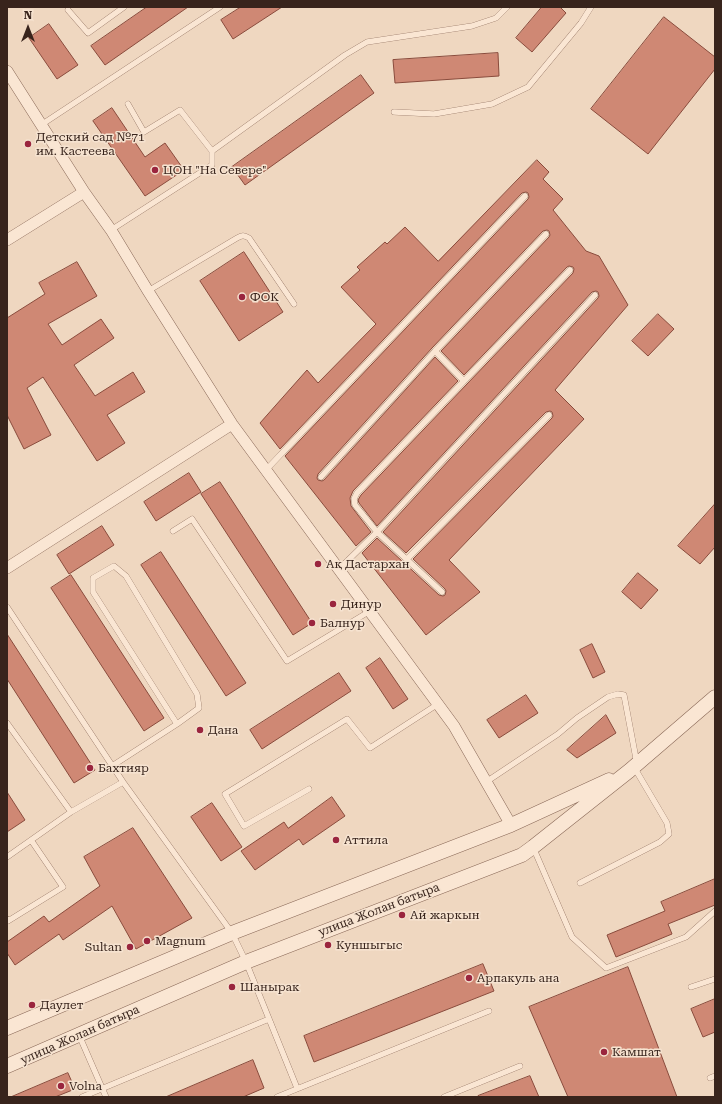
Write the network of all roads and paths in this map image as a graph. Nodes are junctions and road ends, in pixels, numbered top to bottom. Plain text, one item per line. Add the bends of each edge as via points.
1 (124, 7) edge
2 (507, 7) edge
3 (591, 7) edge
4 (216, 8) edge
5 (68, 10) dead end
6 (7, 71) edge
7 (128, 104) dead end
8 (394, 112) dead end
9 (42, 125) junction
10 (212, 151) junction
11 (84, 192) junction
12 (524, 196) dead end
13 (111, 230) junction
14 (546, 234) dead end
15 (7, 240) edge
16 (570, 270) dead end
17 (148, 292) junction
18 (595, 295) dead end
19 (294, 304) dead end
20 (435, 351) junction
21 (464, 381) junction
22 (549, 415) dead end
23 (232, 424) junction
24 (266, 470) junction
25 (321, 477) dead end
26 (173, 531) dead end
27 (377, 532) junction
28 (407, 559) junction
29 (7, 568) edge
30 (339, 569) junction
31 (442, 592) dead end
32 (7, 607) edge
33 (370, 611) junction
34 (715, 697) edge
35 (438, 704) junction
36 (7, 723) edge
37 (178, 724) junction
38 (112, 766) junction
39 (633, 767) junction
40 (123, 782) junction
41 (486, 782) junction
42 (310, 790) dead end
43 (71, 812) junction
44 (511, 825) junction
45 (31, 840) junction
46 (533, 847) junction
47 (7, 856) edge
48 (580, 883) dead end
49 (715, 911) edge
50 (7, 918) edge
51 (232, 933) junction
52 (246, 962) junction
53 (715, 979) edge
54 (692, 987) dead end
55 (489, 1011) dead end
56 (269, 1018) junction
57 (7, 1028) edge
58 (78, 1035) junction
59 (7, 1066) edge
60 (520, 1066) dead end
61 (102, 1088) junction
62 (297, 1088) junction
63 (82, 1097) edge
64 (106, 1097) edge
65 (277, 1097) edge
66 (444, 1097) edge

1 - 5 lane via 88,33
2 - 10 lane via 496,18 472,26 367,42 345,55
3 - 8 lane via 528,87 492,104 434,114
4 - 9 lane
6 - 9 street
7 - 10 lane via 144,132 180,110
9 - 11 street
10 - 13 lane via 212,165
11 - 13 street
11 - 15 street
12 - 24 lane
13 - 17 street
14 - 20 lane
16 - 21 lane
17 - 19 lane via 237,238 245,236 249,238
17 - 23 street
18 - 27 lane
20 - 21 lane
20 - 25 lane
21 - 27 lane via 357,492 354,498 355,505
22 - 28 lane
23 - 24 street
23 - 29 street
24 - 30 street
26 - 33 lane via 192,518 287,661
27 - 28 lane
27 - 30 lane
28 - 31 lane
30 - 33 street
32 - 38 lane
33 - 35 street
34 - 39 street, улица Жолан батыра
35 - 41 street via 454,726
35 - 42 lane via 370,748 346,719 225,794 244,826
36 - 43 lane
37 - 37 lane via 199,708 197,694 126,576 114,566 93,578 93,592
37 - 38 lane
38 - 40 lane
39 - 41 lane via 624,695 618,694 608,697
39 - 44 street
39 - 46 street, улица Жолан батыра
39 - 48 lane via 667,823 669,834 660,842
40 - 43 lane
40 - 51 lane
41 - 44 street
43 - 45 lane
44 - 51 street
45 - 47 lane
45 - 50 lane via 63,887 8,921
46 - 49 lane via 572,937 606,968 686,937
46 - 52 street, улица Жолан батыра via 522,855
51 - 52 lane
51 - 57 street
52 - 56 lane
52 - 58 street, улица Жолан батыра
53 - 54 lane
55 - 62 lane
56 - 61 lane
56 - 62 lane
58 - 59 street, улица Жолан батыра
58 - 61 lane
60 - 66 lane
61 - 63 lane
61 - 64 lane
62 - 65 lane

